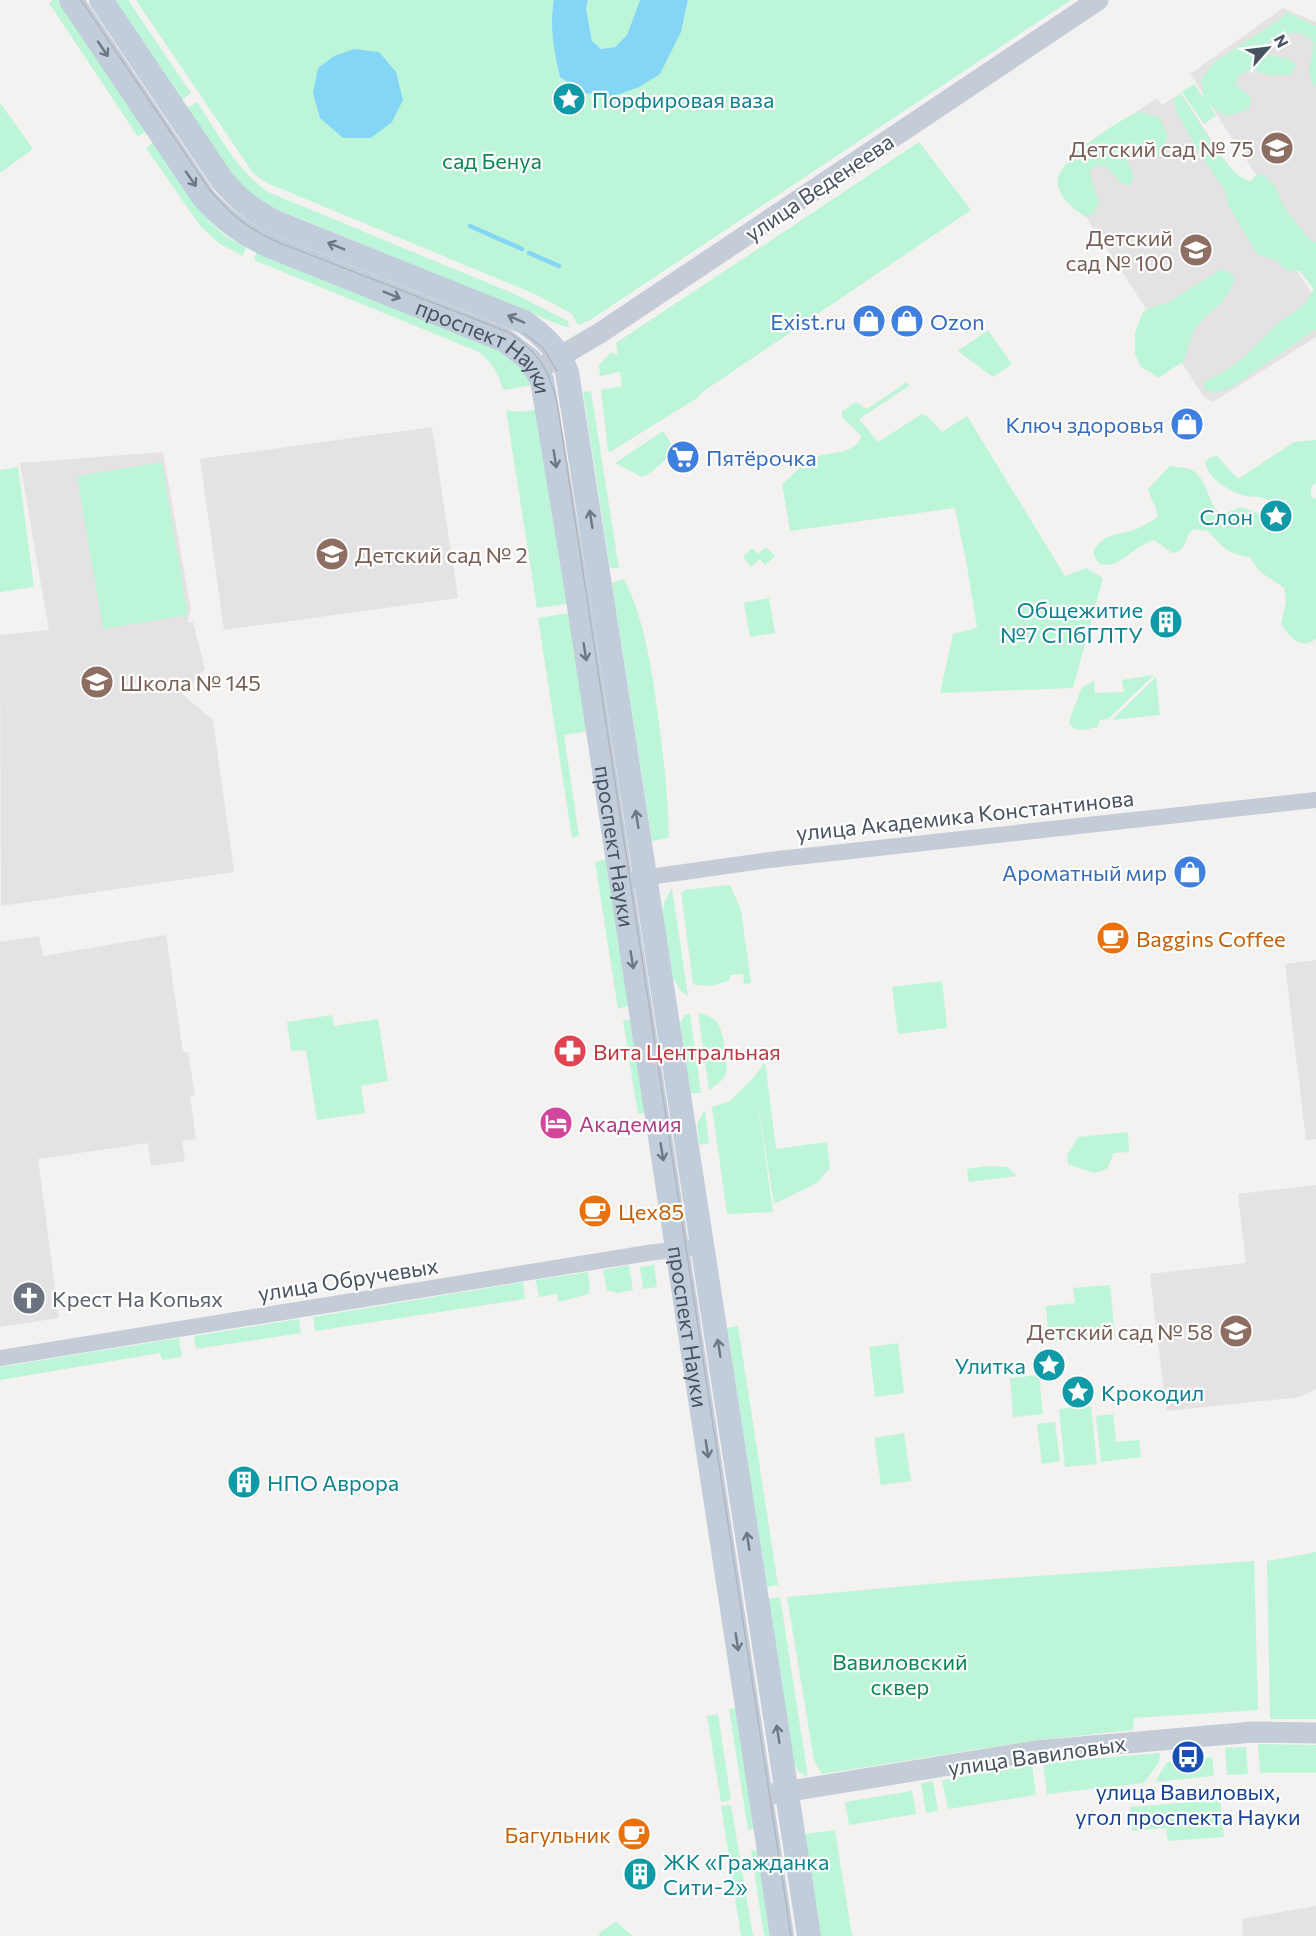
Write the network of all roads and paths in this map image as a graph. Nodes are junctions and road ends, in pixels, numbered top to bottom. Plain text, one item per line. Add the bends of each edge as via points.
1 (70, 0) edge
2 (101, 0) edge
3 (1098, 0) edge
4 (561, 356) junction
5 (537, 370) junction
6 (1316, 800) edge
7 (646, 877) junction
8 (620, 881) junction
9 (703, 1246) junction
10 (677, 1249) junction
11 (0, 1358) edge
12 (1316, 1733) edge
13 (787, 1792) junction
14 (760, 1796) junction
15 (782, 1936) edge
16 (809, 1936) edge

1 -> 5 main road, проспект Науки via 204,198 237,230 504,340 524,354
4 -> 2 main road, проспект Науки via 543,335 524,322 275,222 237,198
3 - 4 street, улица Веденеева
4 - 5 street, улица Веденеева
7 -> 4 main road, проспект Науки via 571,388
5 -> 8 main road, проспект Науки via 545,391
6 - 7 street, улица Академика Константинова
7 - 8 street, улица Академика Константинова
7 - 9 main road, проспект Науки
8 -> 10 main road, проспект Науки
9 - 10 street, улица Обручевых
13 -> 9 main road, проспект Науки
10 - 11 street, улица Обручевых
10 -> 14 main road, проспект Науки
12 - 13 street, улица Вавиловых via 1241,1733 1035,1751
13 - 14 street, улица Вавиловых
13 - 16 main road, проспект Науки
14 - 15 main road, проспект Науки

